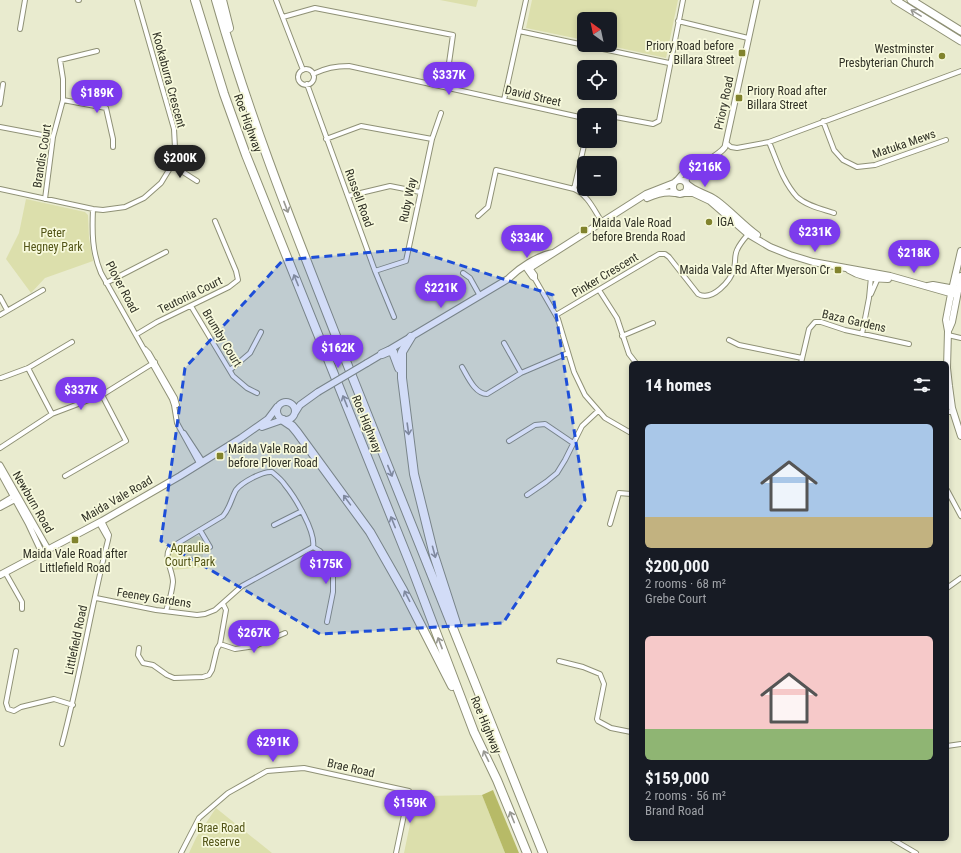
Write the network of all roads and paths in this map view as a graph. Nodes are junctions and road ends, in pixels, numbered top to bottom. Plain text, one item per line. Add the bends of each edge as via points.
1 (25, 0) edge
2 (137, 0) edge
3 (191, 0) edge
4 (195, 0) edge
5 (216, 0) edge
6 (222, 0) edge
7 (276, 0) edge
8 (526, 0) edge
9 (683, 0) edge
10 (757, 0) edge
11 (895, 0) edge
12 (910, 0) edge
13 (283, 17) junction
14 (678, 21) junction
15 (20, 29) dead end
16 (519, 31) junction
17 (961, 31) edge
18 (748, 38) junction
19 (961, 41) edge
20 (577, 43) edge
21 (97, 50) dead end
22 (617, 52) edge
23 (449, 63) dead end
24 (669, 63) junction
25 (302, 70) junction
26 (961, 71) edge
27 (314, 74) junction
28 (3, 84) dead end
29 (307, 84) junction
30 (224, 94) junction
31 (63, 100) junction
32 (504, 100) junction
33 (0, 104) edge
34 (441, 113) dead end
35 (577, 116) edge
36 (617, 117) edge
37 (823, 121) junction
38 (0, 127) edge
39 (54, 137) junction
40 (326, 138) junction
41 (432, 139) junction
42 (946, 140) dead end
43 (769, 142) junction
44 (726, 143) junction
45 (113, 147) dead end
46 (583, 148) edge
47 (713, 158) junction
48 (172, 165) junction
49 (271, 170) junction
50 (197, 181) dead end
51 (676, 182) junction
52 (686, 183) junction
53 (0, 189) edge
54 (574, 189) junction
55 (420, 192) junction
56 (675, 192) junction
57 (684, 193) junction
58 (348, 196) junction
59 (46, 199) junction
60 (93, 209) junction
61 (618, 212) junction
62 (834, 213) dead end
63 (478, 216) dead end
64 (215, 221) dead end
65 (602, 222) junction
66 (750, 232) junction
67 (961, 251) edge
68 (166, 252) dead end
69 (527, 267) junction
70 (375, 271) junction
71 (463, 273) dead end
72 (875, 275) junction
73 (961, 276) edge
74 (106, 283) junction
75 (43, 290) dead end
76 (599, 290) junction
77 (954, 292) junction
78 (480, 296) junction
79 (0, 297) edge
80 (191, 306) junction
81 (7, 310) junction
82 (0, 315) edge
83 (556, 315) junction
84 (394, 317) dead end
85 (653, 323) dead end
86 (261, 332) dead end
87 (948, 333) junction
88 (136, 334) junction
89 (862, 334) junction
90 (622, 336) junction
91 (411, 337) junction
92 (961, 338) edge
93 (729, 340) dead end
94 (72, 342) dead end
95 (504, 343) dead end
96 (909, 344) dead end
97 (568, 353) junction
98 (382, 354) junction
99 (802, 360) edge
100 (634, 361) edge
101 (947, 361) edge
102 (153, 363) junction
103 (462, 367) dead end
104 (28, 368) junction
105 (230, 370) junction
106 (521, 373) junction
107 (1, 378) edge
108 (402, 378) junction
109 (257, 393) dead end
110 (102, 395) junction
111 (949, 395) edge
112 (309, 397) junction
113 (285, 402) junction
114 (277, 407) junction
115 (950, 409) edge
116 (598, 411) junction
117 (52, 414) junction
118 (294, 414) junction
119 (283, 420) junction
120 (629, 433) edge
121 (961, 436) edge
122 (241, 438) junction
123 (509, 441) dead end
124 (573, 443) junction
125 (0, 448) edge
126 (201, 462) junction
127 (0, 465) edge
128 (0, 472) edge
129 (65, 476) dead end
130 (629, 494) edge
131 (949, 494) edge
132 (526, 495) dead end
133 (16, 497) junction
134 (0, 504) edge
135 (0, 508) edge
136 (302, 511) junction
137 (961, 516) edge
138 (100, 522) junction
139 (610, 524) dead end
140 (274, 525) dead end
141 (200, 530) junction
142 (210, 547) dead end
143 (313, 547) junction
144 (48, 549) junction
145 (42, 553) junction
146 (3, 574) edge
147 (961, 578) edge
148 (949, 587) edge
149 (96, 598) junction
150 (223, 604) junction
151 (22, 609) dead end
152 (166, 611) junction
153 (327, 622) dead end
154 (285, 633) dead end
155 (220, 644) junction
156 (139, 648) dead end
157 (16, 651) dead end
158 (559, 661) dead end
159 (467, 662) junction
160 (73, 705) junction
161 (474, 732) junction
162 (629, 732) edge
163 (62, 744) dead end
164 (961, 744) edge
165 (949, 746) edge
166 (895, 841) edge
167 (181, 853) edge
168 (396, 853) edge
169 (526, 853) edge
170 (543, 853) edge
171 (916, 853) edge

1 - 15 street
2 - 48 street, Kookaburra Crescent via 174,129 175,148
3 - 30 highway
4 - 30 highway, Roe Highway
5 - 49 highway, Roe Highway
6 - 49 highway via 235,53
7 - 13 street
8 - 16 street
9 - 14 street
10 - 18 street, Priory Road
19 -> 11 main road
12 - 17 main road
13 - 23 street via 315,8 453,35
13 - 25 street
14 - 18 street
14 - 24 street
16 - 20 street
16 - 32 street
18 - 44 street, Priory Road
21 - 31 street, Brandis Court via 60,60
22 - 24 street
24 - 36 street via 659,121 657,123
25 - 27 street via 310,70
25 - 29 street via 299,79
26 - 37 street
27 - 29 street via 313,80
27 - 32 street, David Street via 326,68 349,66
28 - 33 street
29 - 40 street, Russell Road
161 -> 30 highway, Roe Highway
31 - 39 street, Brandis Court
31 - 45 street via 106,108
32 - 35 street, David Street
34 - 41 street, Ruby Way
37 - 42 street, Matuka Mews via 834,150 843,160 857,167 875,165
37 - 43 street
38 - 39 street
39 - 59 street, Brandis Court
40 - 41 street via 361,126
40 - 58 street, Russell Road
41 - 55 street, Ruby Way
43 - 44 street via 738,148
43 - 62 street via 786,183 798,198 814,207
44 - 47 street, Priory Road via 722,151
46 - 54 street
47 - 51 street, Priory Road via 682,174
47 - 52 street, Priory Road via 690,172
48 - 50 street
48 - 60 street, Kookaburra Crescent via 161,183 144,198 125,207
49 -> 159 highway, Roe Highway
51 - 52 main road via 682,180
51 - 56 main road via 673,189
51 - 61 main road via 646,194
52 - 57 main road
52 - 66 main road via 715,199
53 - 59 street, Kookaburra Crescent
54 - 63 street via 496,170 488,207
54 - 65 street via 589,201
55 - 58 street via 390,186
55 - 70 street, Ruby Way via 406,261
56 - 57 main road
56 - 61 main road via 654,195
57 - 66 main road via 697,194 710,201
58 - 70 street, Russell Road
59 - 60 street, Kookaburra Crescent
60 - 74 street, Plover Road via 93,243 97,262
61 - 65 main road
64 - 80 street, Teutonia Court via 238,280
65 - 69 main road
66 - 72 main road via 770,247 799,259
66 - 76 street, Pinker Crescent via 736,251 735,267 728,280 710,295 698,294 665,254 659,254
67 - 77 main road
68 - 74 street
69 - 78 main road
69 - 83 street via 535,275
70 - 84 street, Russell Road
71 - 78 street via 470,278
72 - 77 main road via 932,285
72 - 89 street
73 - 77 main road
74 - 88 street, Plover Road
75 - 81 street
76 - 83 street, Pinker Crescent
76 - 90 street via 616,318
77 - 87 main road via 952,322
78 - 91 main road
79 - 81 street
80 - 88 street, Teutonia Court
80 - 105 street, Brumby Court
81 - 82 street
83 - 97 street
85 - 90 street
86 - 105 street via 250,353
87 - 92 street
87 - 101 main road
88 - 102 street, Plover Road
89 - 96 street, Baza Gardens
89 - 99 street, Baza Gardens via 815,322 809,329
90 - 100 street
91 - 98 main road
91 - 108 highway via 402,352
93 - 99 street via 739,345
94 - 104 street
95 - 106 street
97 - 106 street
97 - 116 street via 581,387
98 - 108 highway via 394,352
98 - 112 main road, bridge
102 - 110 street
102 - 126 street, Plover Road via 175,398 183,431
103 - 106 street via 477,390 484,394 491,393
104 - 107 street
104 - 117 street
105 - 109 street, Brumby Court via 238,381
108 -> 159 highway via 414,474 434,555
110 - 117 street
110 - 129 street via 126,441
111 - 115 main road
112 - 113 main road
112 - 118 main road
113 - 114 main road
113 - 118 main road via 293,406
114 - 119 main road via 277,414
114 - 122 main road, Maida Vale Road via 268,419
115 - 121 main road
116 - 120 street
116 - 124 street via 585,422
117 - 125 street
118 - 119 main road via 291,419
119 - 122 main road, Maida Vale Road via 266,425
161 -> 119 highway via 403,590 370,532 297,432
122 - 126 main road, Maida Vale Road
123 - 124 street via 540,424 547,425
124 - 132 street via 557,473
126 - 138 main road, Maida Vale Road
127 - 133 street, Newburn Road
128 - 133 street, Newburn Road
130 - 139 street via 619,493
131 - 137 street
133 - 134 street
133 - 135 street
133 - 144 street, Newburn Road
133 - 145 street, Newburn Road
136 - 140 street
136 - 141 street via 286,485 269,471 260,473 239,487 227,512
136 - 143 street via 314,538
138 - 144 main road, Maida Vale Road
138 - 149 street, Littlefield Road via 109,535
141 - 142 street
141 - 152 street via 170,548 168,552 172,585
143 - 150 street, Feeney Gardens via 242,586
143 - 153 street via 324,556 333,575 333,592
144 - 145 main road, Maida Vale Road
145 - 146 main road, Maida Vale Road
146 - 151 street via 22,602
147 - 148 street
149 - 152 street, Feeney Gardens
149 - 160 street, Littlefield Road
150 - 152 street, Feeney Gardens via 201,615
150 - 155 street via 226,610
154 - 155 street via 255,646 235,649
155 - 156 street via 216,649 210,673 203,677 185,678 170,677 153,666 144,664 138,655
157 - 160 street via 6,703 8,709 14,711 28,705 54,700
158 - 162 street via 600,674 604,684 598,721 611,728
159 - 170 highway, Roe Highway
160 - 163 street, Littlefield Road
169 -> 161 highway, Roe Highway via 497,780
164 - 165 street
166 - 171 street
167 - 168 street, Brae Road via 199,818 228,793 267,771 304,768 409,791

